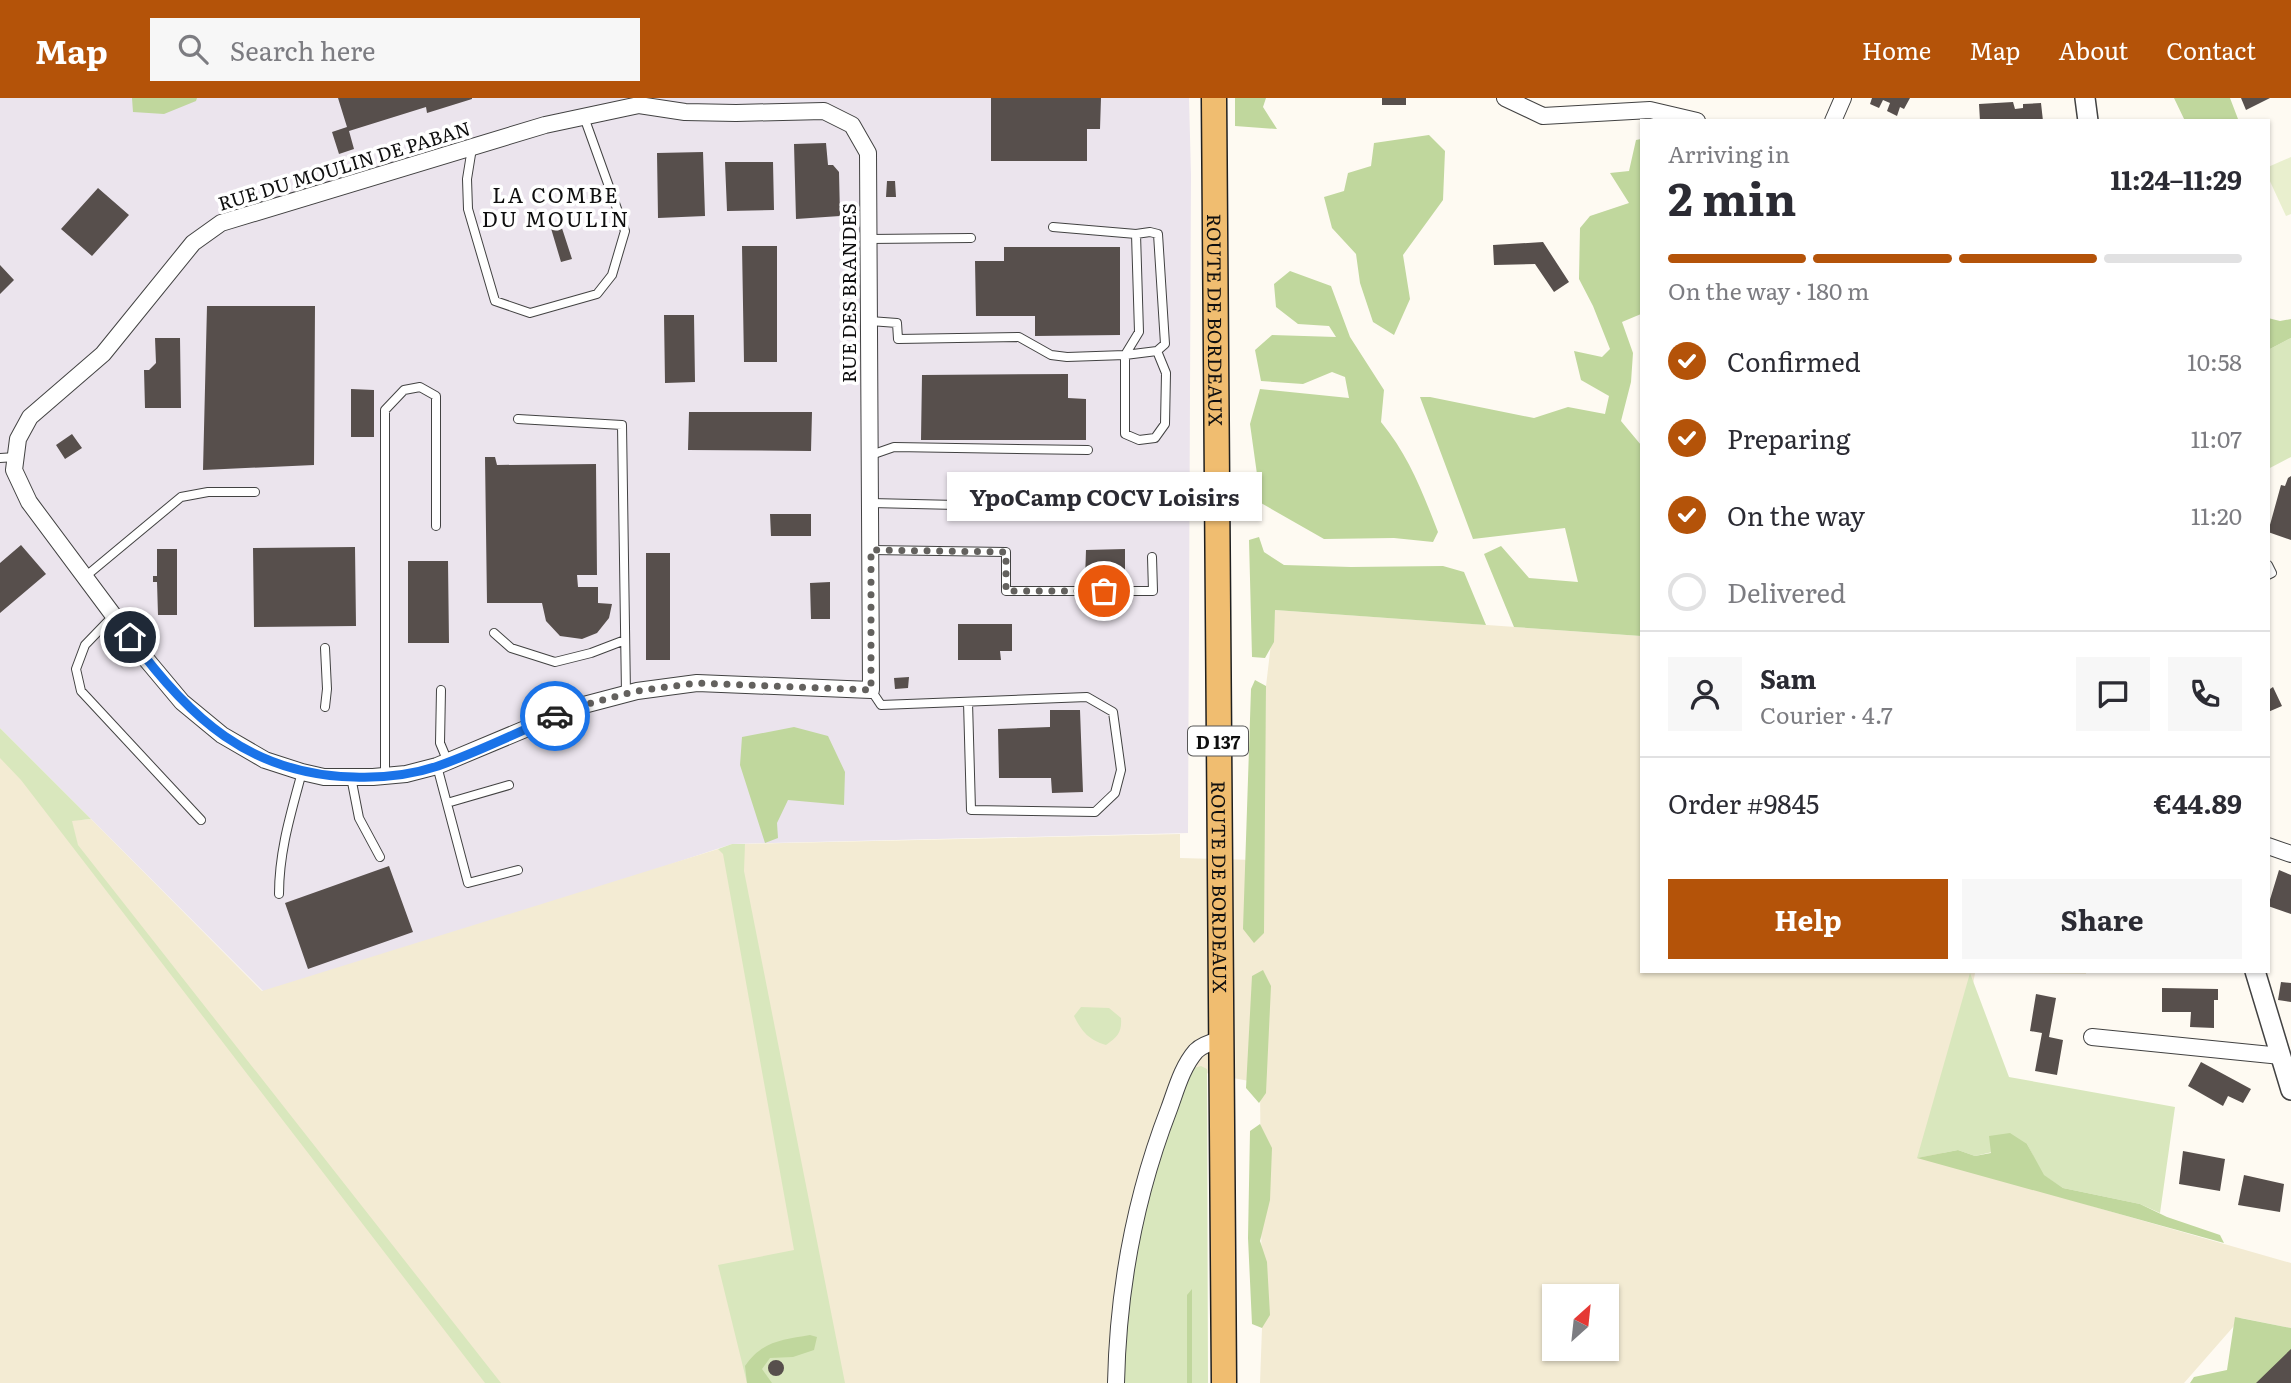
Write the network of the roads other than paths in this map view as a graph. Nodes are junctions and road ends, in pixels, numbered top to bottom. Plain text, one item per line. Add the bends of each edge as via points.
1 (1214, 98) edge
2 (1505, 98) edge
3 (1843, 98) edge
4 (2085, 98) edge
5 (639, 102) edge
6 (584, 117) junction
7 (1688, 119) edge
8 (1834, 119) edge
9 (2088, 119) edge
10 (472, 148) junction
11 (1053, 227) dead end
12 (1136, 234) junction
13 (971, 238) dead end
14 (869, 239) junction
15 (870, 321) junction
16 (1157, 351) junction
17 (1125, 355) junction
18 (518, 419) dead end
19 (1088, 450) dead end
20 (871, 455) junction
21 (8, 458) edge
22 (256, 492) dead end
23 (871, 503) junction
24 (1000, 506) dead end
25 (436, 526) dead end
26 (871, 550) junction
27 (1152, 557) dead end
28 (86, 576) junction
29 (114, 615) junction
30 (494, 633) dead end
31 (625, 640) junction
32 (325, 648) dead end
33 (441, 690) dead end
34 (871, 690) junction
35 (626, 694) junction
36 (968, 702) junction
37 (325, 707) dead end
38 (443, 764) junction
39 (302, 772) junction
40 (385, 776) junction
41 (351, 777) junction
42 (509, 785) dead end
43 (447, 803) junction
44 (201, 820) dead end
45 (2270, 847) edge
46 (2291, 854) edge
47 (380, 857) dead end
48 (518, 870) dead end
49 (279, 894) dead end
50 (2256, 973) edge
51 (2092, 1037) dead end
52 (1220, 1040) junction
53 (2281, 1056) junction
54 (2291, 1090) edge
55 (1116, 1383) edge
56 (1224, 1383) edge

1 - 52 main road, ROUTE DE BORDEAUX / D 137
2 - 7 street via 1543,117 1650,110
3 - 8 street
4 - 9 street
5 - 6 street, RUE DU MOULIN DE PABAN
5 - 14 street, RUE DES BRANDES via 698,112 824,111 852,125 868,153
6 - 10 street, RUE DU MOULIN DE PABAN
6 - 10 lane via 625,231 612,275 597,294 530,313 495,301 468,209
10 - 21 street, RUE DU MOULIN DE PABAN via 221,223 194,243 103,354 30,417
11 - 12 lane
12 - 16 lane via 1158,234 1165,344
12 - 17 lane via 1139,332
13 - 14 lane
14 - 15 street, RUE DES BRANDES
15 - 17 lane via 897,323 898,339 1019,338 1051,355
15 - 20 street, RUE DES BRANDES
16 - 17 lane
16 - 17 lane via 1166,373 1165,424 1155,438 1139,440 1125,434
18 - 31 lane via 622,425
19 - 20 lane via 894,447
20 - 23 street, RUE DES BRANDES
21 - 28 street, RUE DU MOULIN DE PABAN via 29,502
22 - 28 lane via 181,497
23 - 24 lane
23 - 26 street, RUE DES BRANDES
25 - 40 lane via 436,396 420,387 404,390 385,410
26 - 27 lane via 1006,552 1006,591 1153,591
26 - 34 street, RUE DES BRANDES
28 - 29 street, RUE DU MOULIN DE PABAN
29 - 39 street, RUE DU MOULIN DE PABAN via 182,702 202,719 265,760
29 - 44 lane via 85,645 76,669 81,691
30 - 31 lane via 511,648 555,662
31 - 35 lane
32 - 37 lane
33 - 38 lane
34 - 35 street, RUE DU MOULIN DE PABAN via 697,683
34 - 36 lane via 881,705
35 - 38 street, RUE DU MOULIN DE PABAN via 580,706
36 - 36 lane via 1087,697 1113,712 1121,770 1115,793 1095,812 971,810
38 - 40 street, RUE DU MOULIN DE PABAN
38 - 43 lane
39 - 41 street, RUE DU MOULIN DE PABAN
39 - 49 lane via 284,838
40 - 41 street, RUE DU MOULIN DE PABAN
41 - 47 lane via 359,818
42 - 43 lane
43 - 48 lane via 468,883
45 - 46 street
50 - 53 street
51 - 53 street
52 - 55 street via 1197,1050 1182,1074 1150,1158 1129,1249
52 - 56 main road, ROUTE DE BORDEAUX / D 137
53 - 54 street

